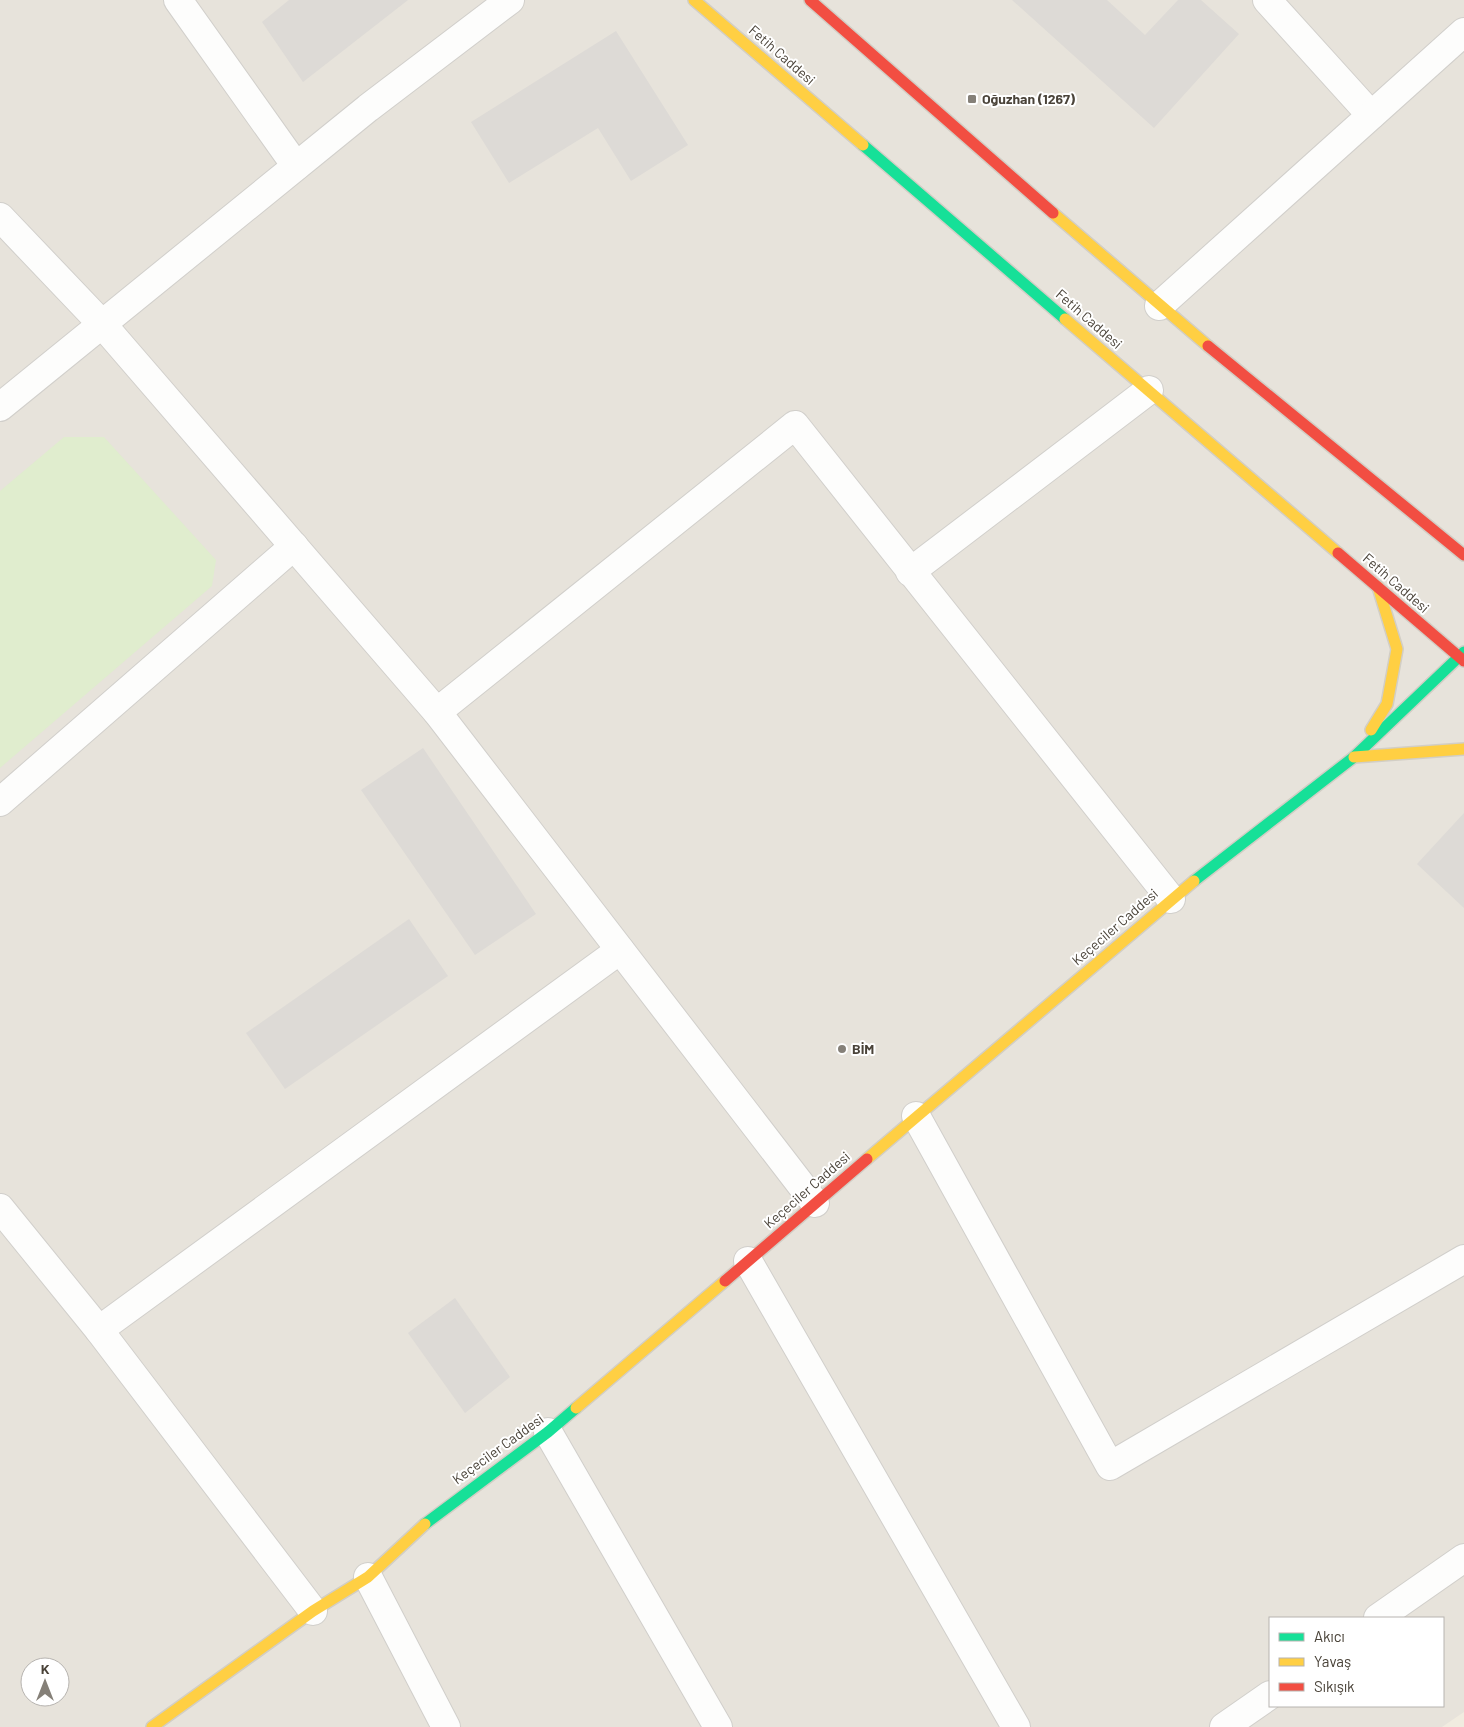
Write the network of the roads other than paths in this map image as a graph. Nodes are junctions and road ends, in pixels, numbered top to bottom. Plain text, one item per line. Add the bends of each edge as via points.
1 (178, 0) edge
2 (510, 0) edge
3 (694, 0) edge
4 (810, 0) edge
5 (1267, 0) edge
6 (1464, 32) edge
7 (1372, 115) junction
8 (296, 166) junction
9 (0, 217) edge
10 (1159, 306) junction
11 (102, 324) junction
12 (1149, 390) junction
13 (0, 407) edge
14 (294, 546) junction
15 (1464, 555) edge
16 (910, 572) junction
17 (1378, 587) junction
18 (1462, 657) edge
19 (438, 712) junction
20 (1464, 749) edge
21 (1354, 757) junction
22 (0, 802) edge
23 (1171, 899) junction
24 (620, 950) junction
25 (916, 1116) junction
26 (815, 1203) junction
27 (0, 1208) edge
28 (1464, 1259) edge
29 (748, 1261) junction
30 (98, 1330) junction
31 (548, 1432) junction
32 (1464, 1558) edge
33 (368, 1577) junction
34 (313, 1611) junction
35 (1379, 1617) edge
36 (1269, 1695) edge
37 (152, 1727) edge
38 (446, 1727) edge
39 (718, 1727) edge
40 (1016, 1727) edge
41 (1224, 1727) edge

1 - 8 street
2 - 8 street
3 - 12 street, Fetih Caddesi
4 - 10 street
5 - 7 street
6 - 7 street
7 - 10 street
8 - 11 street
9 - 11 street
10 - 15 street
11 - 13 street
11 - 14 street
12 - 16 street
12 - 17 street, Fetih Caddesi
14 - 19 street
14 - 22 street
16 - 19 street via 795,425
16 - 23 street
17 - 18 street, Fetih Caddesi
17 - 21 street via 1397,649 1386,704
18 - 21 street, Keçeciler Caddesi
19 - 24 street
20 - 21 street
21 - 23 street, Keçeciler Caddesi
23 - 25 street, Keçeciler Caddesi
24 - 26 street
24 - 30 street
25 - 26 street, Keçeciler Caddesi
25 - 28 street via 1110,1466
26 - 29 street, Keçeciler Caddesi
27 - 30 street
29 - 31 street, Keçeciler Caddesi
29 - 40 street
30 - 34 street
31 - 33 street, Keçeciler Caddesi via 435,1514
31 - 39 street
32 - 35 street
33 - 34 street, Keçeciler Caddesi
33 - 38 street
34 - 37 street, Keçeciler Caddesi
36 - 41 street

